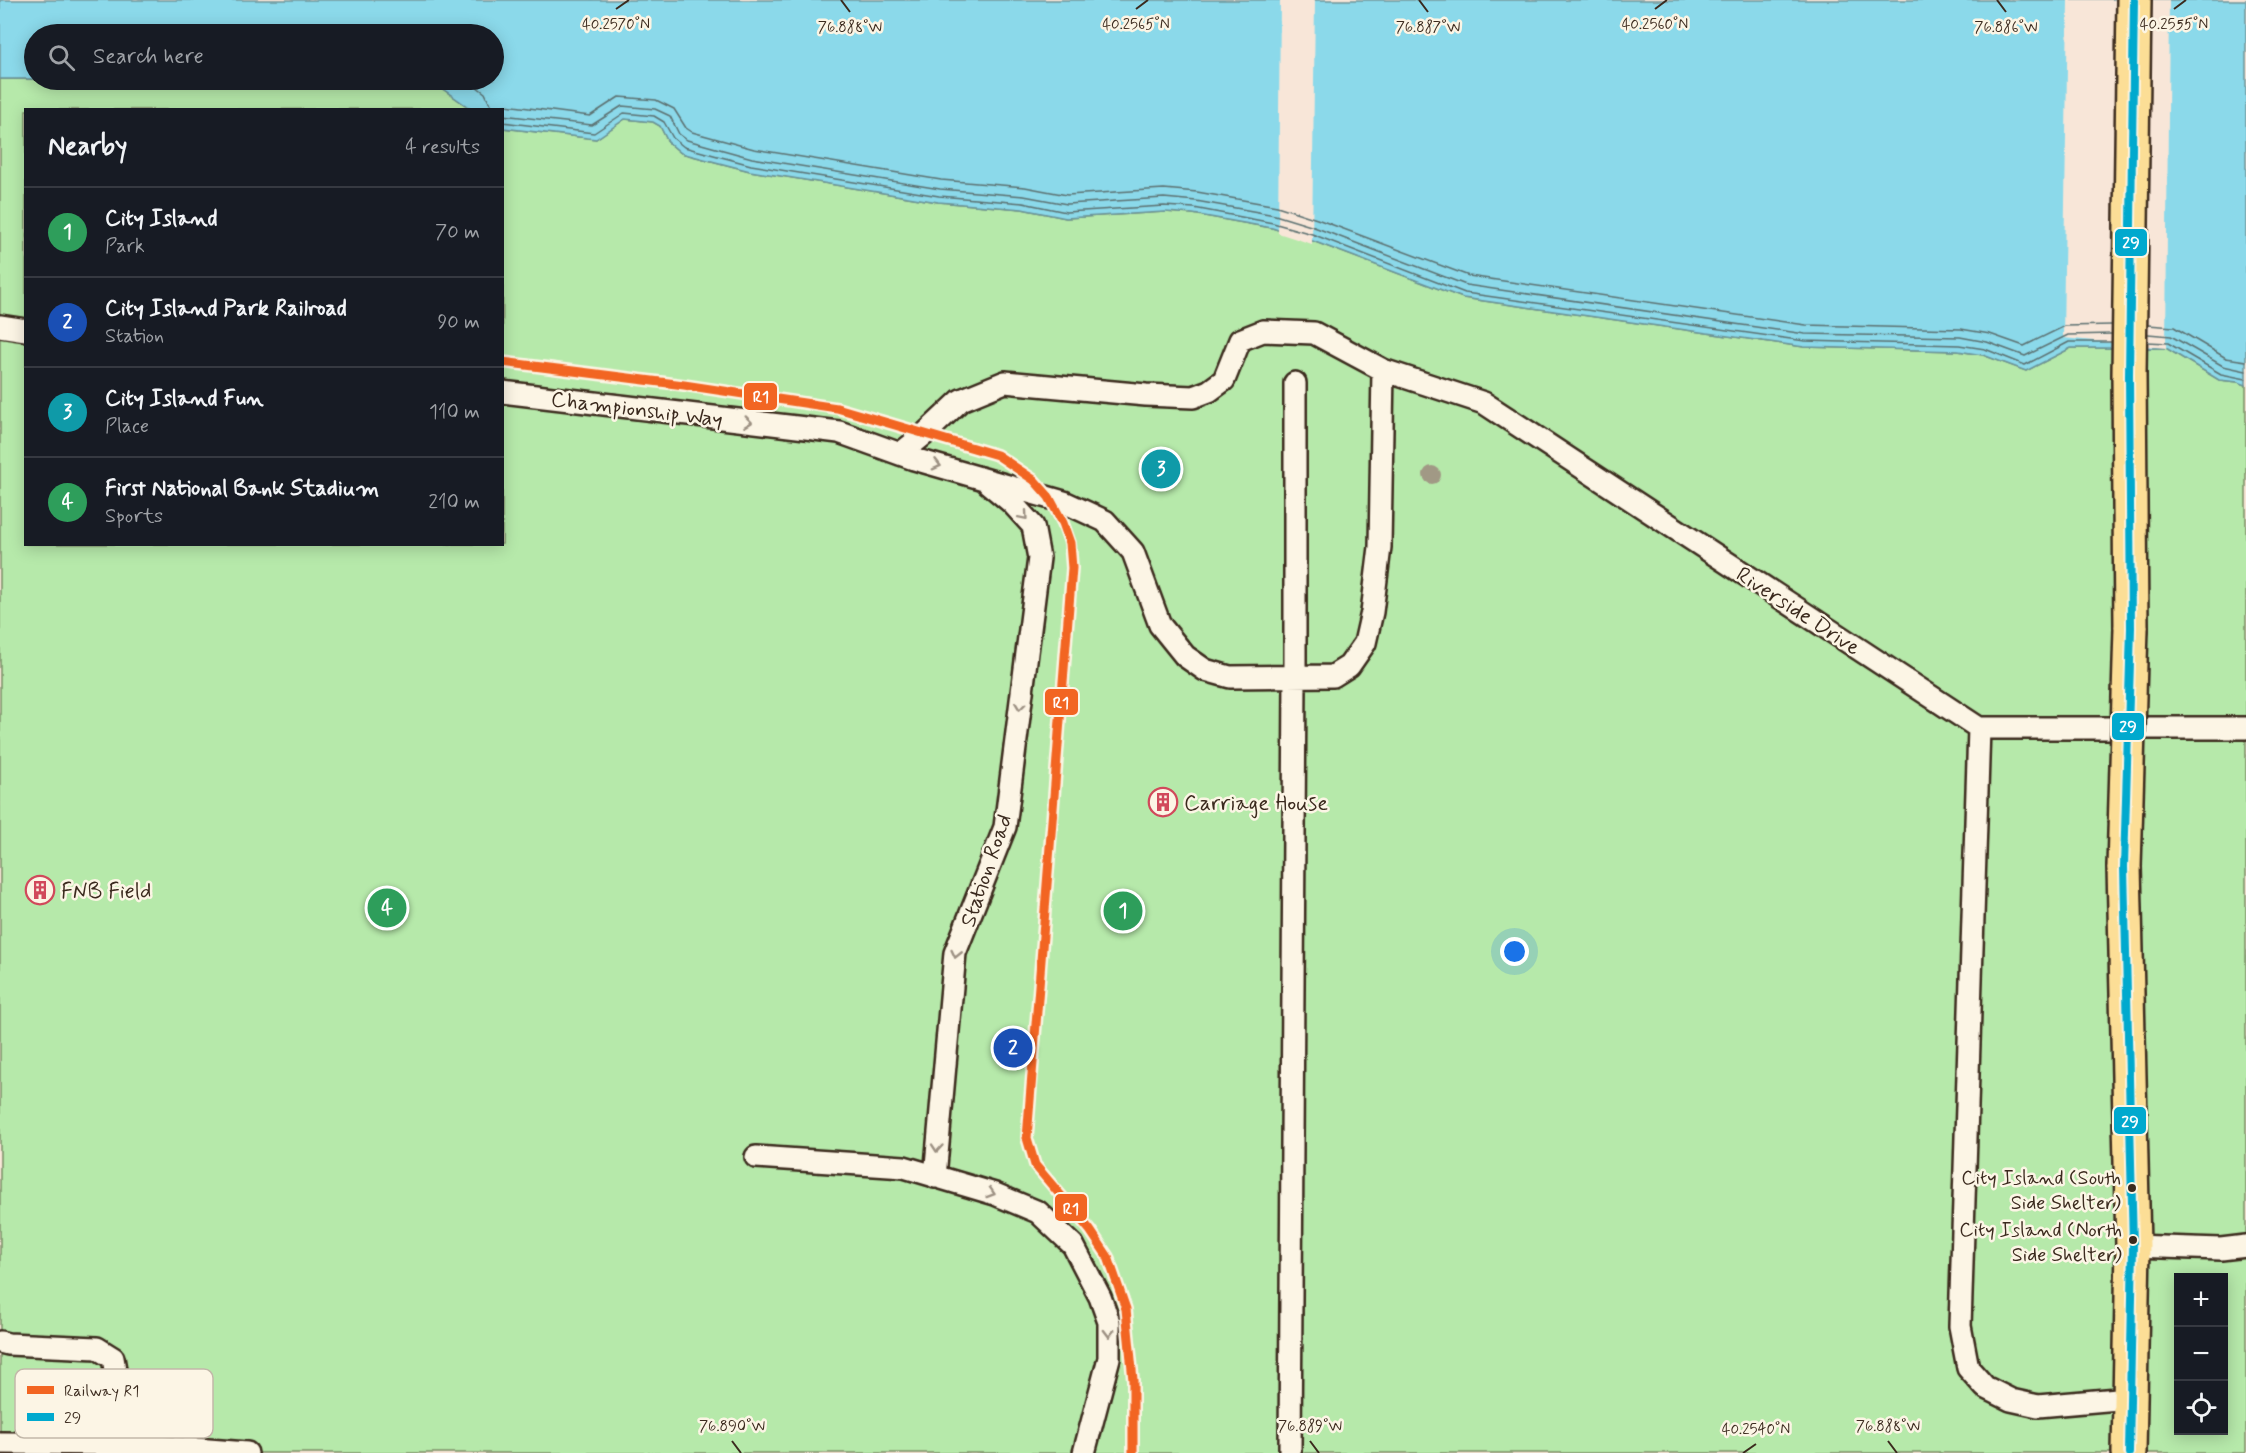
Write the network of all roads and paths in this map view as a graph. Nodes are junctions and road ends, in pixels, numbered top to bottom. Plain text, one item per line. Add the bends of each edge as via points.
1 (2134, 0) edge
2 (0, 326) edge
3 (24, 330) edge
4 (1383, 370) junction
5 (1295, 383) dead end
6 (504, 392) edge
7 (900, 454) junction
8 (981, 477) junction
9 (1295, 677) junction
10 (1979, 728) junction
11 (2246, 728) edge
12 (756, 1157) dead end
13 (935, 1177) junction
14 (2133, 1246) junction
15 (2246, 1246) edge
16 (0, 1342) edge
17 (115, 1369) edge
18 (2129, 1398) junction
19 (106, 1438) edge
20 (0, 1443) edge
21 (105, 1444) junction
22 (247, 1453) edge
23 (1084, 1453) edge
24 (1290, 1453) edge
25 (2129, 1453) edge

1 - 14 main road, bridge via 2129,375 2131,628 2124,867
2 - 3 lane
4 - 7 lane, Riverside Drive via 1314,333 1263,331 1240,340 1224,380 1193,397 1005,382 961,400
4 - 9 lane, Championship Way via 1380,547 1365,643 1349,666 1333,676
4 - 10 lane, Riverside Drive via 1484,403
5 - 9 lane
6 -> 7 lane, Championship Way via 839,432
7 -> 8 lane, Championship Way
8 - 9 lane, Championship Way via 1064,502 1105,522 1133,552 1160,625 1185,656 1205,670 1230,677
8 -> 13 lane, Station Road via 1012,502 1033,526 1039,558 1005,827 955,953
9 - 24 lane
10 - 11 lane
10 - 18 lane via 1960,1326 1968,1368 1985,1387 2011,1400 2038,1406
12 - 13 lane via 904,1167
13 -> 23 lane via 995,1194 1038,1212 1073,1245 1109,1322 1109,1358
14 - 15 lane
14 - 18 main road
16 - 17 lane via 97,1348 113,1358
18 - 25 main road
19 - 21 lane
20 - 21 lane
21 - 22 lane

